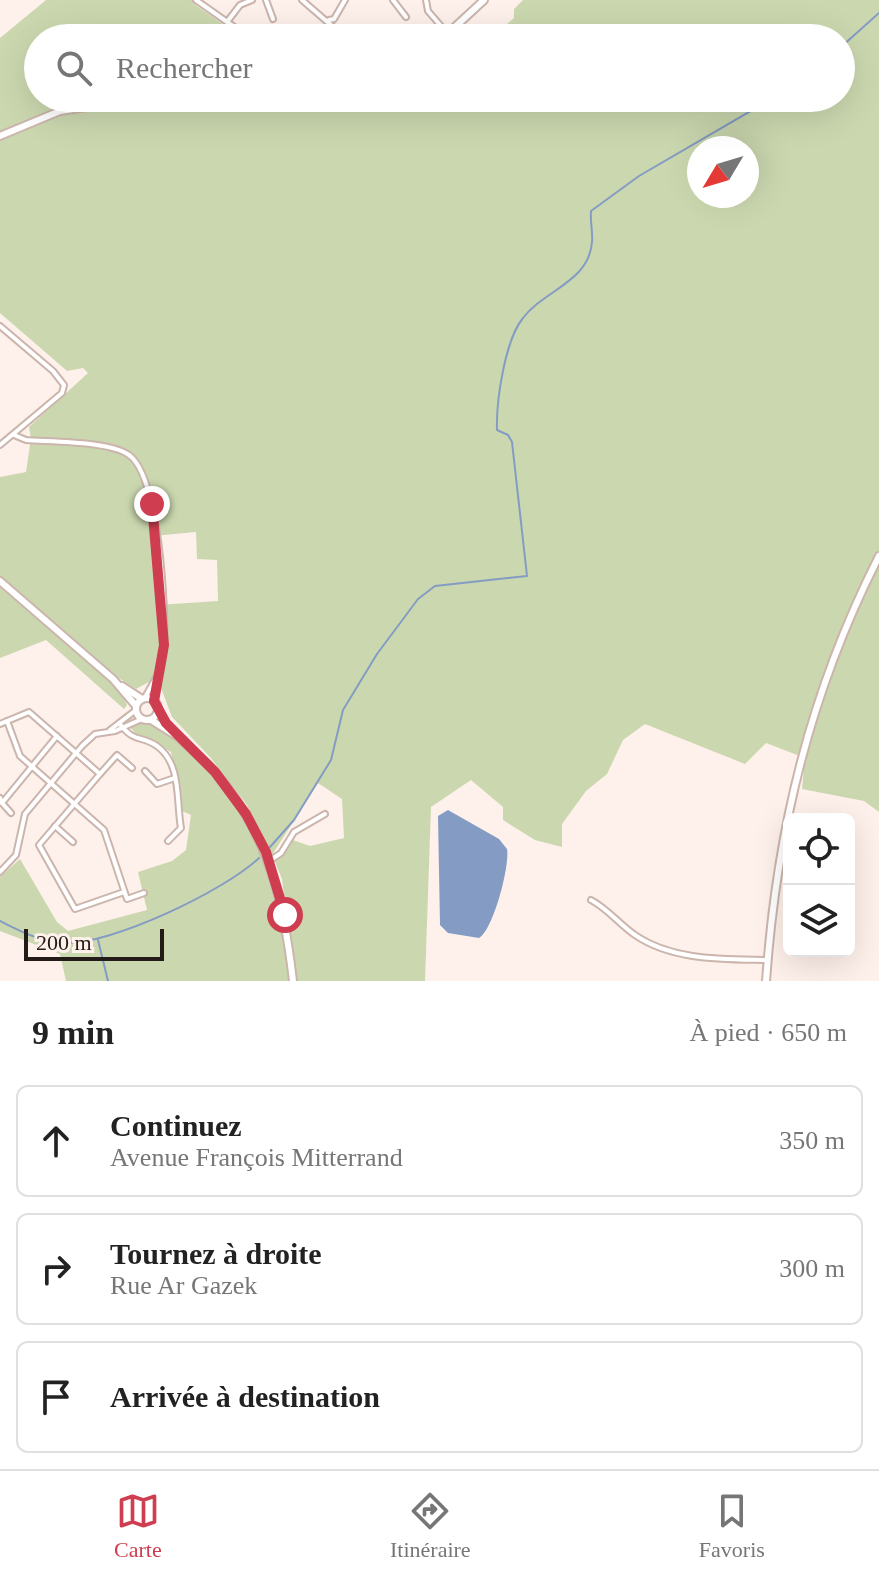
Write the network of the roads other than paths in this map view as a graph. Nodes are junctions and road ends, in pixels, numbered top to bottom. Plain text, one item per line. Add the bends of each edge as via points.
1 (196, 0) edge
2 (252, 0) edge
3 (266, 0) edge
4 (302, 0) edge
5 (345, 0) edge
6 (393, 0) edge
7 (426, 0) edge
8 (483, 0) edge
9 (406, 17) dead end
10 (273, 19) dead end
11 (329, 20) junction
12 (227, 22) junction
13 (230, 24) edge
14 (330, 24) edge
15 (439, 24) edge
16 (458, 24) edge
17 (58, 112) edge
18 (0, 136) edge
19 (0, 326) edge
20 (14, 435) junction
21 (0, 445) edge
22 (879, 556) edge
23 (0, 581) edge
24 (160, 670) junction
25 (113, 679) junction
26 (143, 699) junction
27 (154, 701) junction
28 (136, 708) junction
29 (158, 711) junction
30 (146, 720) junction
31 (7, 721) junction
32 (0, 724) edge
33 (121, 726) junction
34 (57, 736) junction
35 (178, 737) junction
36 (76, 753) junction
37 (32, 767) junction
38 (132, 768) dead end
39 (145, 771) dead end
40 (100, 774) junction
41 (175, 778) junction
42 (50, 783) junction
43 (1, 801) edge
44 (74, 804) junction
45 (11, 813) dead end
46 (325, 814) dead end
47 (55, 826) junction
48 (168, 841) dead end
49 (73, 842) dead end
50 (269, 861) junction
51 (0, 872) edge
52 (124, 892) junction
53 (144, 893) dead end
54 (591, 900) dead end
55 (768, 960) junction
56 (293, 981) edge
57 (766, 981) edge

1 - 12 street
2 - 12 street via 237,7
3 - 10 street
4 - 11 street
5 - 11 street
6 - 9 street
7 - 15 street
8 - 16 main road
11 - 14 street
12 - 13 street
17 - 18 main road
19 - 20 street via 64,385 62,393
20 - 21 street
20 - 24 street via 115,448 140,466 156,530 164,645
22 - 55 main road via 805,736 775,891
23 - 25 main road
24 - 26 street
24 - 27 street
25 - 26 main road
25 - 28 main road
26 - 27 main road
26 - 28 main road
27 - 29 main road
28 - 30 main road
28 - 33 street
29 - 30 main road
29 - 35 main road
30 - 33 street
30 - 35 main road
31 - 32 street
31 - 34 street via 29,712
31 - 37 street via 20,756
33 - 36 street via 94,735
33 - 41 street via 130,737 160,749
34 - 36 street
34 - 37 street
35 - 50 main road via 232,793
36 - 40 street
36 - 42 street
37 - 42 street
37 - 43 street
38 - 40 street via 117,755
39 - 41 street via 157,784
40 - 44 street
41 - 48 street via 181,828
42 - 44 street
42 - 51 street via 23,819 16,855
43 - 45 street
44 - 47 street
44 - 52 street via 104,830
46 - 50 street via 294,832
47 - 49 street
47 - 52 street via 39,845 75,909
50 - 56 main road via 285,915
52 - 53 street via 127,899
54 - 55 street via 634,934 676,953
55 - 57 main road

